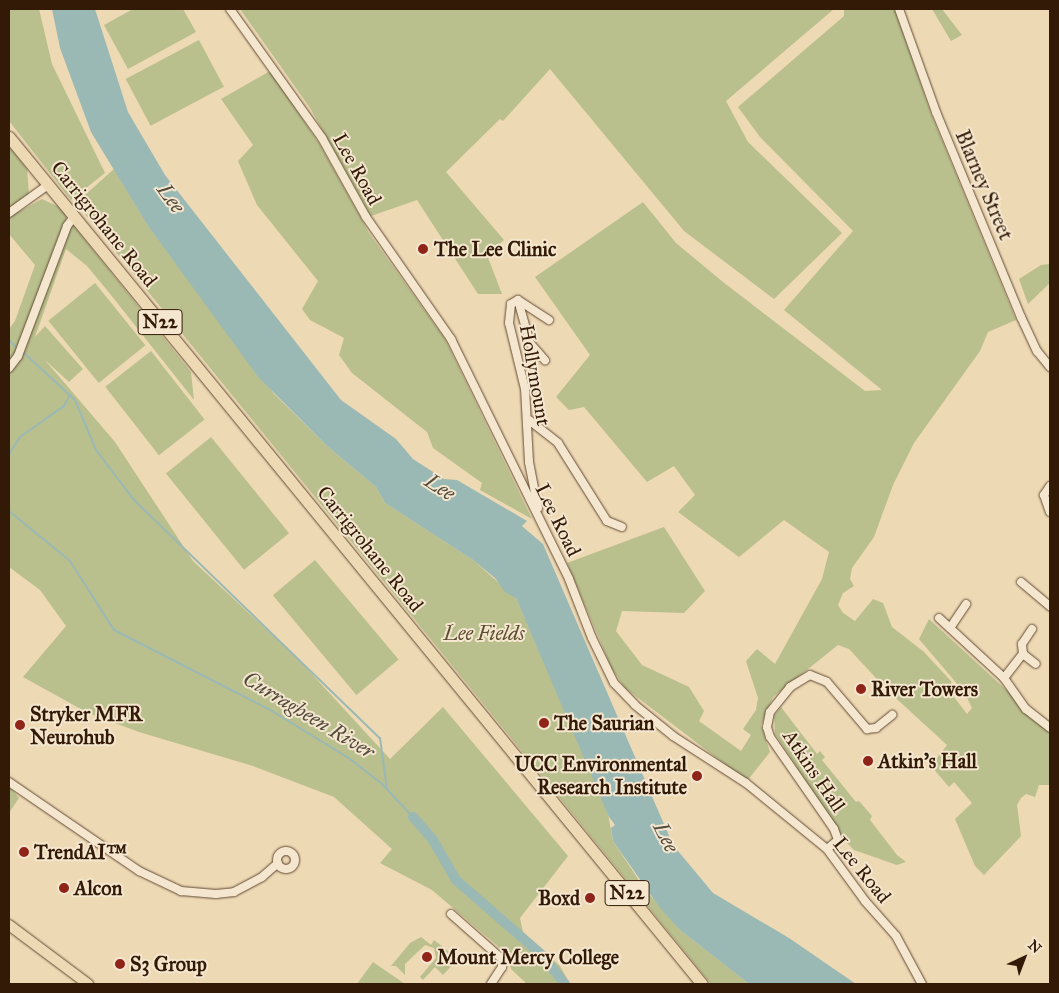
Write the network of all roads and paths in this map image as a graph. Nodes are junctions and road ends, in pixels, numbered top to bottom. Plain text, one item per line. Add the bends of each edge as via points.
1 (230, 9) edge
2 (899, 9) edge
3 (9, 137) edge
4 (48, 185) junction
5 (9, 213) edge
6 (74, 216) junction
7 (518, 300) junction
8 (548, 320) dead end
9 (545, 360) dead end
10 (1050, 367) edge
11 (9, 368) edge
12 (529, 420) junction
13 (1050, 486) edge
14 (1050, 512) edge
15 (540, 520) junction
16 (622, 527) dead end
17 (1022, 582) dead end
18 (966, 604) dead end
19 (1050, 606) edge
20 (939, 618) dead end
21 (950, 628) junction
22 (1032, 629) dead end
23 (1023, 654) junction
24 (1036, 664) dead end
25 (1004, 678) junction
26 (892, 716) dead end
27 (1050, 728) edge
28 (9, 782) edge
29 (825, 847) junction
30 (278, 863) dead end
31 (451, 914) dead end
32 (9, 925) edge
33 (88, 984) edge
34 (491, 984) edge
35 (702, 984) edge
36 (922, 984) edge

1 - 15 street, Lee Road via 322,138 366,217 451,339
2 - 10 street, Blarney Street via 936,112 1020,317 1037,351
3 - 4 highway, Carrigrohane Road / N22
4 - 5 street
4 - 6 highway, Carrigrohane Road / N22
6 - 11 street via 67,226 18,356
6 - 35 highway, Carrigrohane Road / N22
7 - 8 street, Hollymount
7 - 9 street, Hollymount via 530,343
7 - 12 street, Hollymount via 511,304 509,323
12 - 15 street, Hollymount via 529,462
12 - 16 street via 558,443 608,521
13 - 14 street via 1044,496
15 - 29 street, Lee Road via 614,683 673,736 746,783
17 - 19 street
18 - 21 street
20 - 21 street
21 - 25 street
22 - 23 street via 1022,644
23 - 24 street
23 - 25 street
25 - 27 street via 1026,709
26 - 29 street, Atkins Hall via 876,728 867,729 827,682 814,676 798,681 780,698 767,719 770,737 838,837
28 - 30 street via 139,871 172,889 228,894 255,882
29 - 36 street, Lee Road via 896,936
31 - 34 street via 500,956 502,965
32 - 33 main road

